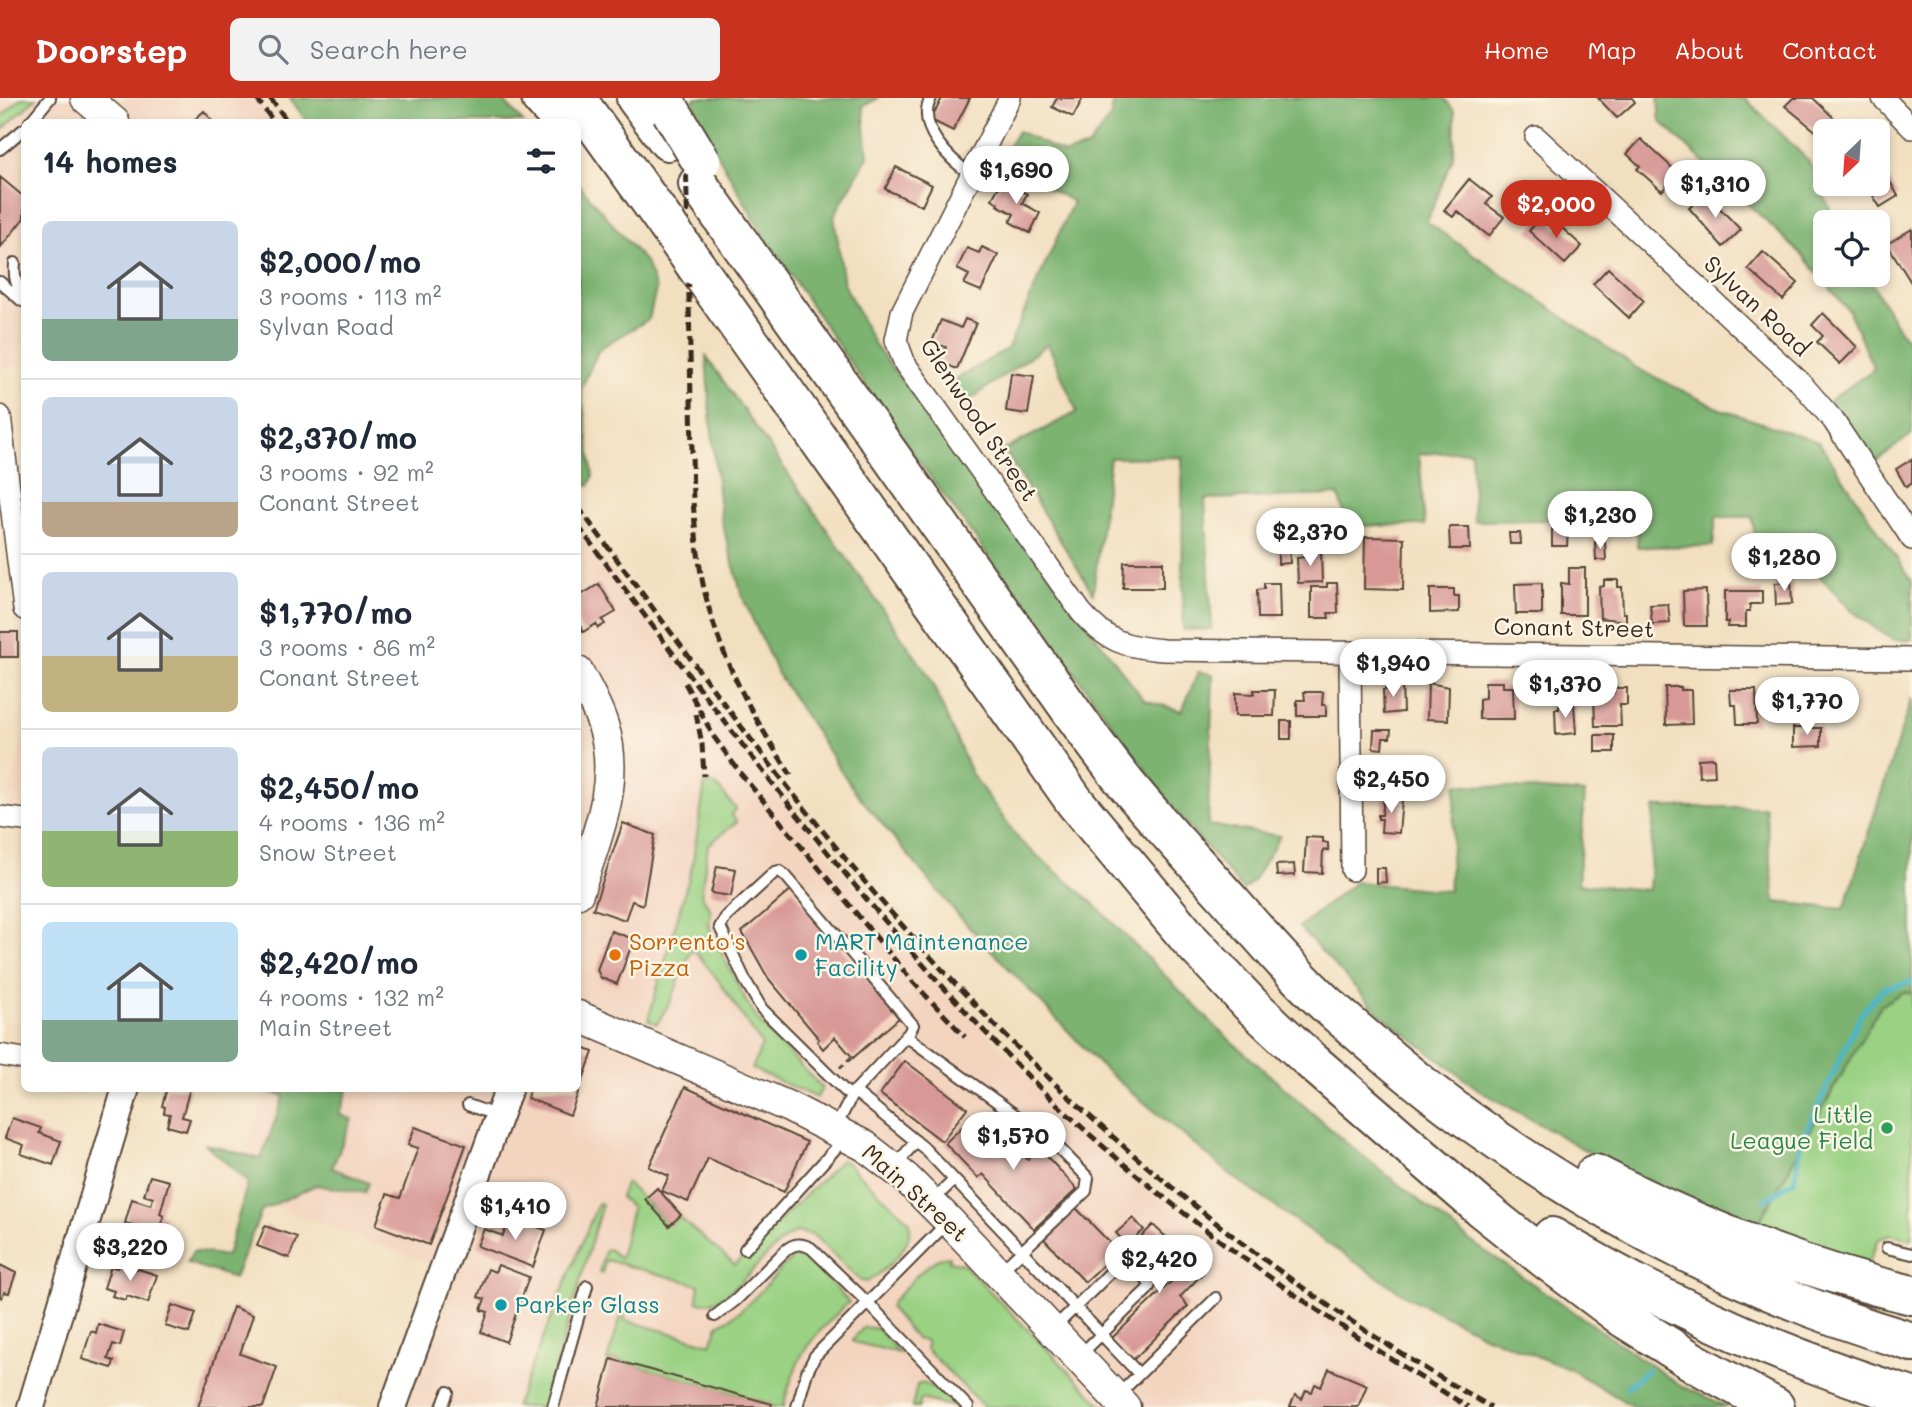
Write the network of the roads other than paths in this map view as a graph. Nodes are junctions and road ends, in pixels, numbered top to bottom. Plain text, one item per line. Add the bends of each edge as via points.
1 (50, 98) edge
2 (86, 98) edge
3 (541, 98) edge
4 (576, 98) edge
5 (931, 98) edge
6 (1010, 98) edge
7 (1884, 99) edge
8 (660, 112) edge
9 (32, 119) edge
10 (110, 119) edge
11 (560, 119) edge
12 (1912, 128) edge
13 (21, 132) edge
14 (1536, 137) dead end
15 (581, 142) edge
16 (0, 149) edge
17 (972, 175) junction
18 (681, 254) junction
19 (15, 263) dead end
20 (0, 282) edge
21 (21, 292) edge
22 (21, 300) edge
23 (0, 416) edge
24 (1912, 539) edge
25 (21, 585) edge
26 (1110, 639) joint
27 (1350, 652) junction
28 (1912, 659) edge
29 (581, 680) edge
30 (0, 817) edge
31 (21, 820) edge
32 (1352, 870) dead end
33 (581, 884) edge
34 (1339, 1013) junction
35 (581, 1017) edge
36 (906, 1036) junction
37 (0, 1055) edge
38 (21, 1058) edge
39 (125, 1092) edge
40 (508, 1092) edge
41 (852, 1094) junction
42 (468, 1105) dead end
43 (499, 1116) junction
44 (1388, 1126) junction
45 (841, 1133) junction
46 (916, 1141) junction
47 (893, 1168) junction
48 (954, 1180) junction
49 (940, 1212) junction
50 (1886, 1248) dead end
51 (745, 1249) dead end
52 (1022, 1252) junction
53 (1912, 1254) edge
54 (999, 1273) junction
55 (587, 1286) dead end
56 (1912, 1295) edge
57 (1216, 1297) dead end
58 (867, 1302) junction
59 (1075, 1307) junction
60 (715, 1317) dead end
61 (1052, 1330) junction
62 (1101, 1334) junction
63 (1912, 1342) edge
64 (1078, 1357) junction
65 (1139, 1374) junction
66 (448, 1392) dead end
67 (1912, 1397) edge
68 (1121, 1402) edge
69 (31, 1407) edge
70 (393, 1407) edge
71 (442, 1407) edge
72 (552, 1407) edge
73 (797, 1407) edge
74 (968, 1407) edge
75 (1775, 1407) edge

1 - 9 lane
2 - 10 main road
3 - 11 highway
4 - 18 highway
5 - 17 lane via 928,122 939,145
6 - 17 street, Glenwood Street
7 - 12 street
8 - 34 highway via 799,326 1072,712 1128,786 1265,940
13 - 16 lane
14 - 24 street, Sylvan Road via 1800,382 1833,420
15 - 18 highway
17 - 26 street, Glenwood Street via 902,312 898,352 1081,612
18 - 44 highway via 751,344 1074,802 1251,1005
19 - 21 lane via 14,278
20 - 22 lane
23 - 25 street
26 - 27 street, Conant Street via 1150,649
27 - 28 street, Conant Street
27 - 32 street
29 - 33 main road via 603,726 609,768 599,829
30 - 31 street
34 - 56 highway via 1484,1111 1609,1181 1762,1250
34 - 63 highway via 1465,1118 1605,1208 1746,1280
35 - 45 main road, Main Street
36 - 41 lane
36 - 41 lane via 913,1025 779,872 770,874 723,920 720,927 762,1009
36 - 52 lane via 1054,1143 1088,1178 1086,1191
37 - 38 street
39 - 69 street
40 - 43 street
41 - 45 lane
41 - 46 lane
42 - 43 lane
43 - 70 street
44 - 67 highway via 1534,1227 1639,1286 1762,1344
44 - 75 highway via 1480,1207 1625,1319
45 - 47 main road, Main Street
45 - 51 lane
46 - 47 lane
46 - 48 lane
47 - 49 main road, Main Street
48 - 49 lane
48 - 52 lane
49 - 54 main road, Main Street
49 - 58 lane
50 - 53 lane
52 - 54 lane
52 - 59 lane
54 - 61 main road, Main Street
55 - 72 lane
57 - 65 lane
58 - 60 lane via 811,1248 799,1244 786,1250
58 - 73 lane via 815,1356
58 - 74 lane
59 - 61 lane
59 - 62 lane
59 - 62 lane via 1119,1264 1125,1262 1147,1279 1147,1290
61 - 64 main road, Main Street
62 - 64 lane
62 - 65 lane
64 - 68 main road, Main Street
65 - 68 lane
66 - 71 lane

